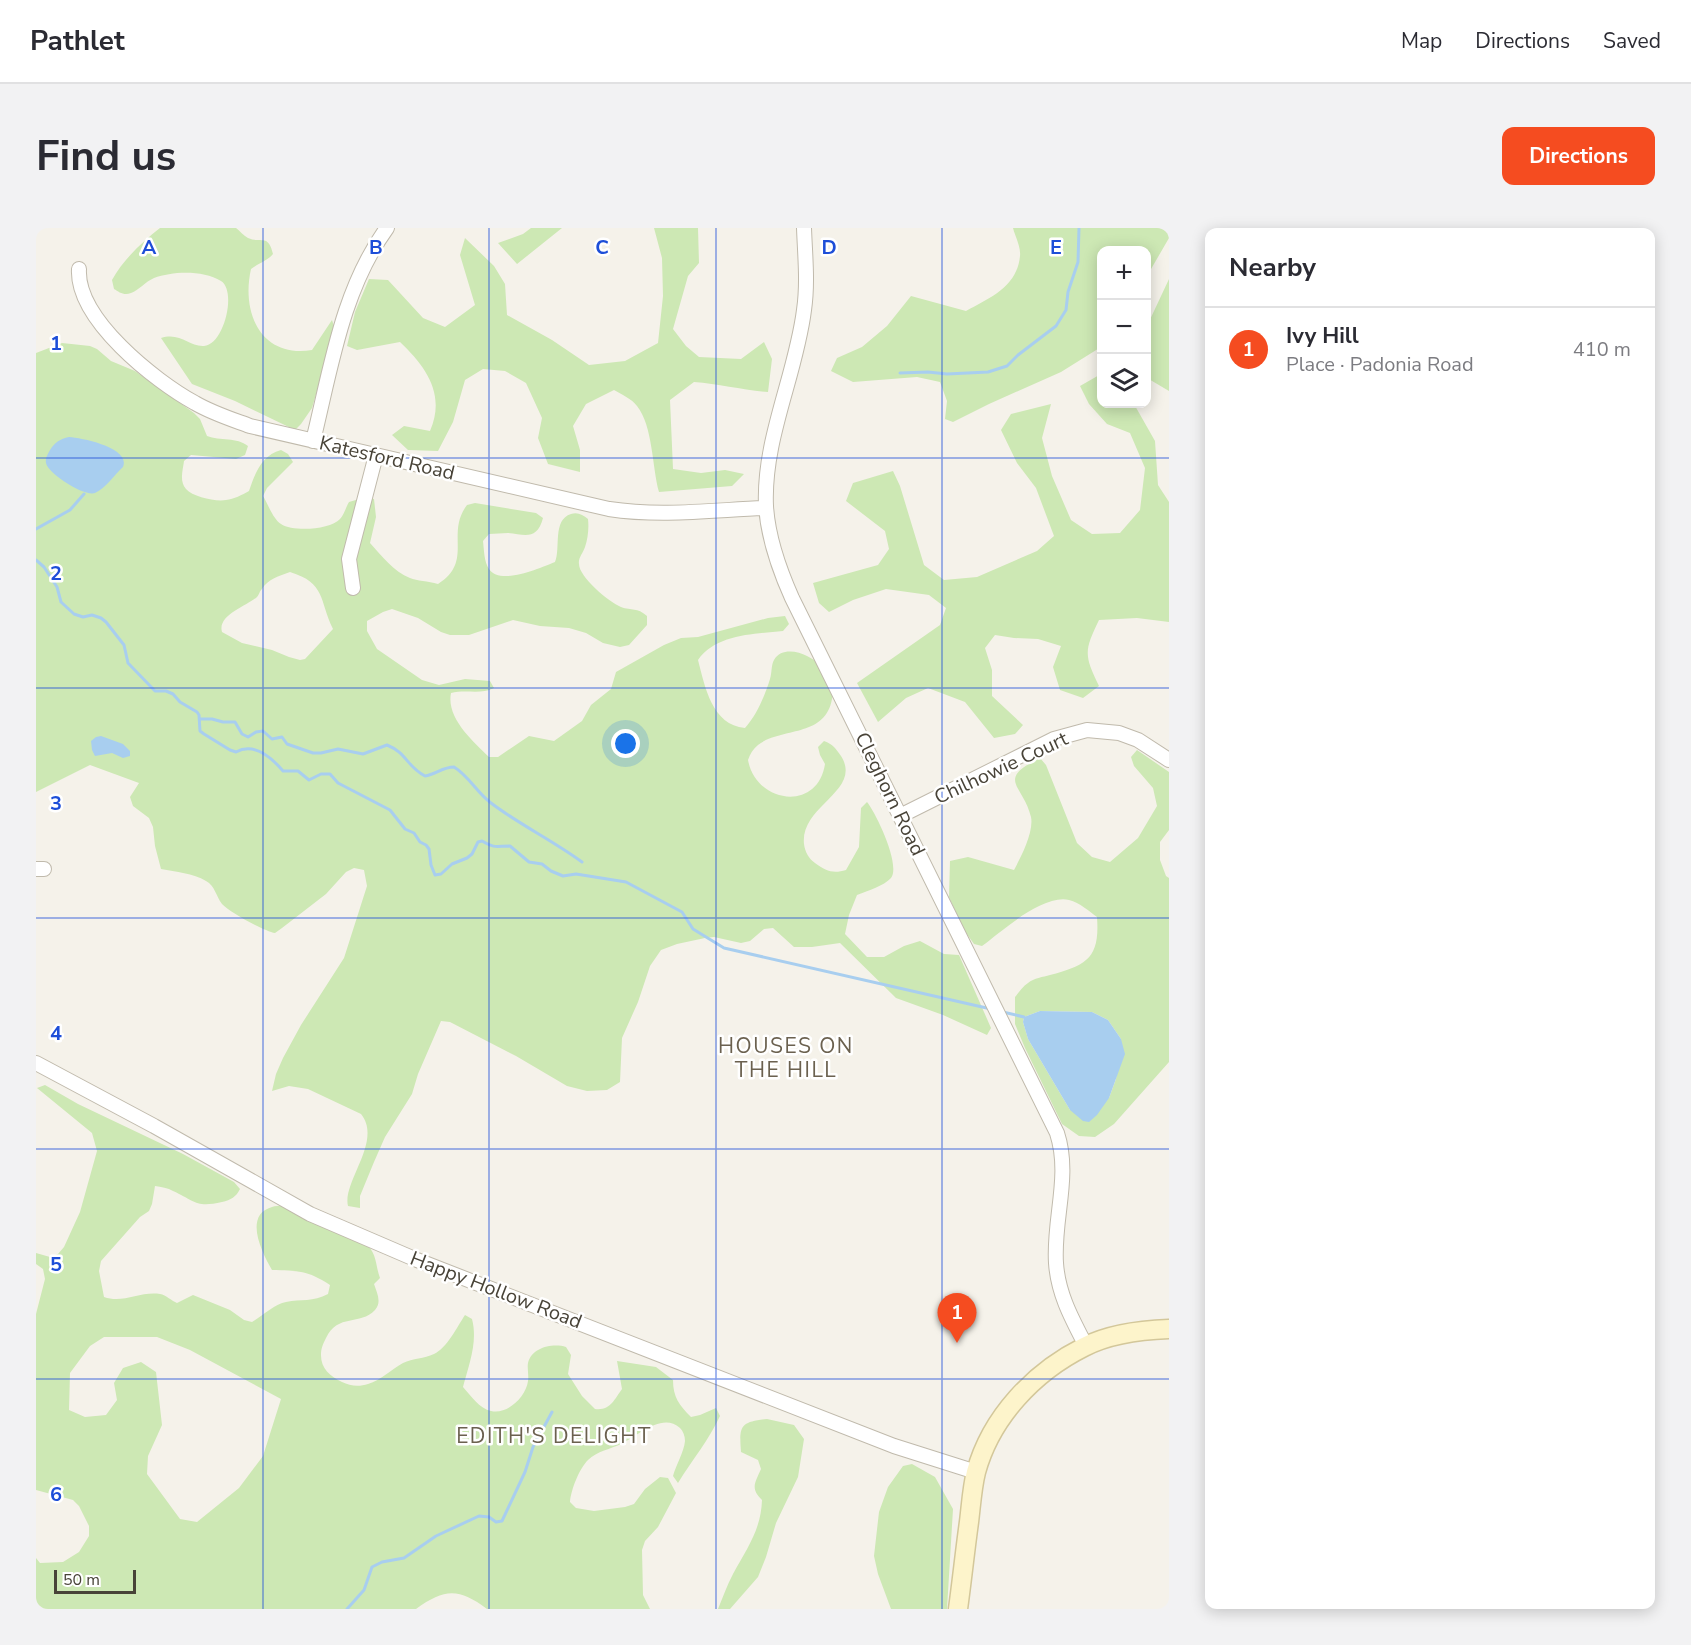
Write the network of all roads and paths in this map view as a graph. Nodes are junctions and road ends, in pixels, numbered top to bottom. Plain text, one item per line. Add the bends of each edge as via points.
1 (387, 228) edge
2 (804, 228) edge
3 (79, 269) dead end
4 (313, 441) junction
5 (376, 455) junction
6 (766, 508) junction
7 (353, 588) dead end
8 (1169, 760) edge
9 (900, 816) junction
10 (36, 1064) edge
11 (1169, 1329) edge
12 (1086, 1346) junction
13 (976, 1472) junction
14 (958, 1609) edge

1 - 4 street via 370,254 346,309
2 - 6 street, Cleghorn Road via 804,310 773,444
3 - 4 street, Katesford Road via 83,295 98,319 117,343 168,386 220,415
4 - 5 street, Katesford Road
5 - 6 street, Katesford Road via 637,513
5 - 7 street via 349,559
6 - 9 street, Cleghorn Road via 782,575
8 - 9 street, Chilhowie Court via 1119,733 1087,730 1054,739
9 - 12 street, Cleghorn Road via 1062,1146 1058,1280
10 - 13 street, Happy Hollow Road via 257,1186 344,1229 894,1446
11 - 12 main road via 1123,1334
12 - 13 main road via 1043,1373 1010,1406
13 - 14 main road

